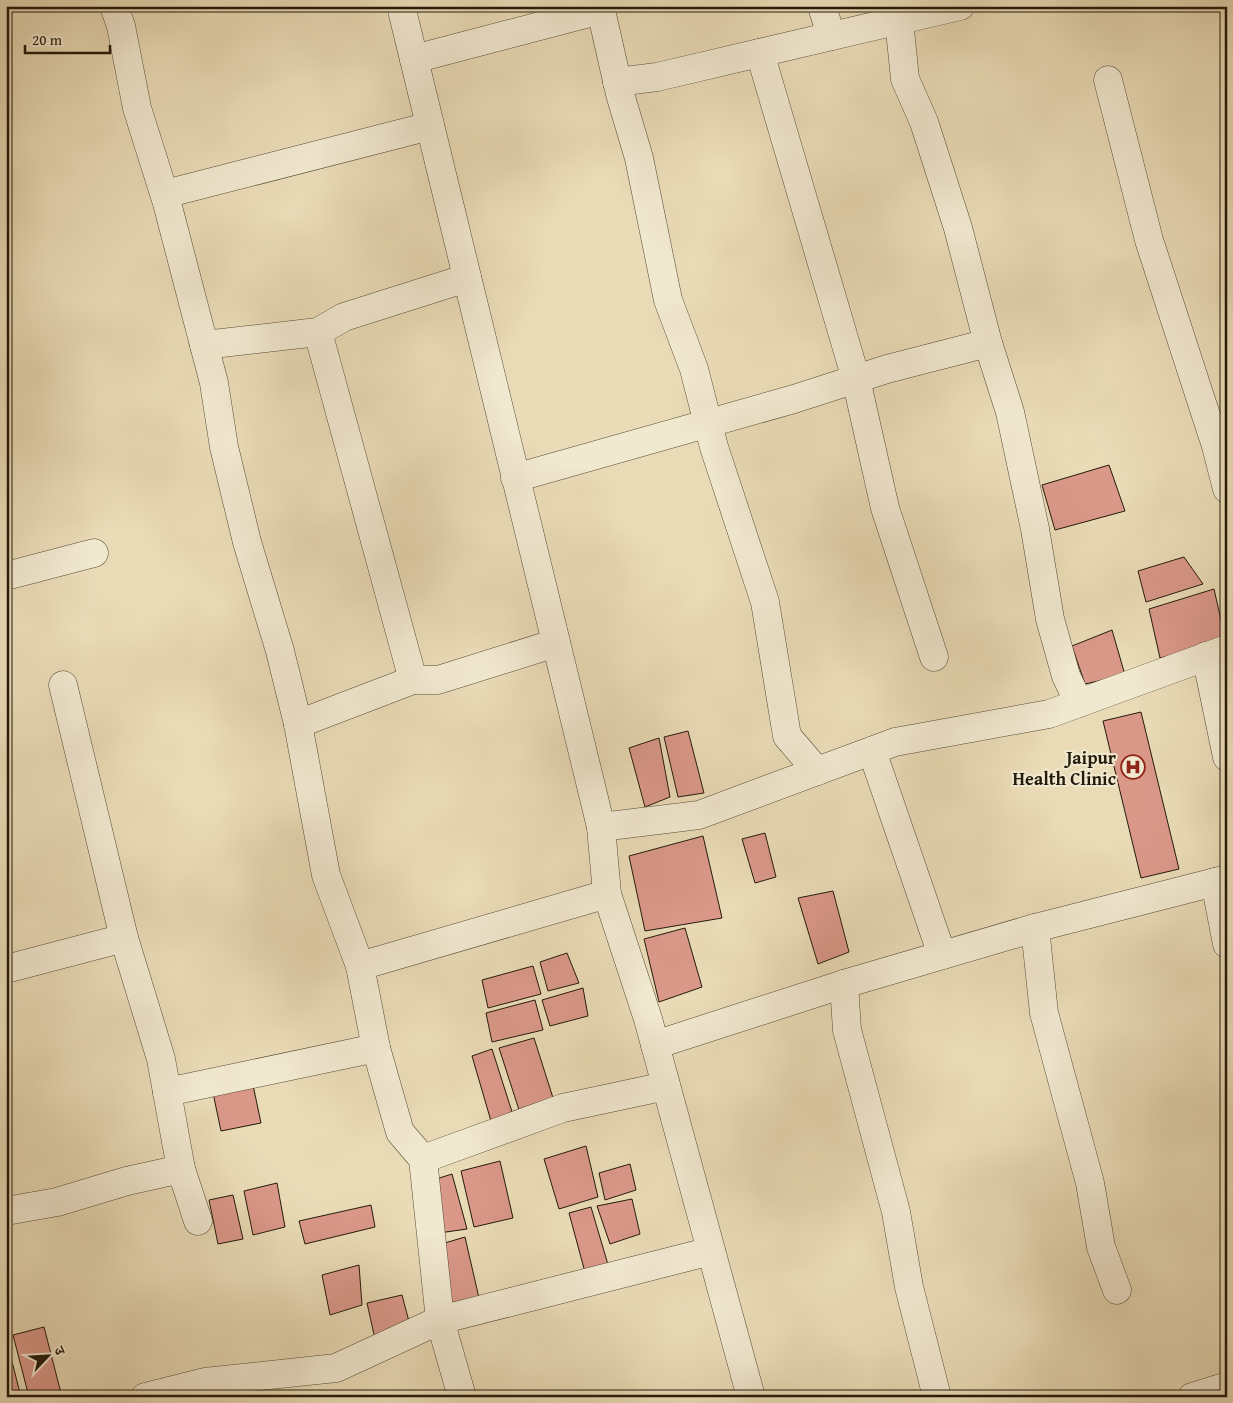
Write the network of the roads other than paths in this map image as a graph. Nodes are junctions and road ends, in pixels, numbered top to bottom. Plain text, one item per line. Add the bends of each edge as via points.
1 (114, 6) edge
2 (401, 6) edge
3 (822, 6) edge
4 (960, 6) edge
5 (601, 8) edge
6 (899, 20) junction
7 (831, 36) junction
8 (760, 53) junction
9 (414, 59) junction
10 (1108, 80) dead end
11 (617, 82) junction
12 (430, 126) junction
13 (165, 194) junction
14 (467, 278) junction
15 (318, 332) junction
16 (988, 343) junction
17 (204, 345) junction
18 (856, 379) junction
19 (708, 422) junction
20 (516, 478) junction
21 (1227, 489) edge
22 (94, 553) dead end
23 (6, 576) edge
24 (556, 643) junction
25 (1216, 652) edge
26 (934, 657) dead end
27 (413, 680) junction
28 (63, 685) dead end
29 (1079, 703) junction
30 (298, 724) junction
31 (872, 751) junction
32 (1227, 756) edge
33 (817, 771) junction
34 (601, 827) junction
35 (1221, 881) edge
36 (607, 894) junction
37 (1035, 928) junction
38 (124, 938) junction
39 (1227, 944) edge
40 (942, 955) junction
41 (360, 966) junction
42 (6, 969) edge
43 (844, 984) junction
44 (655, 1045) junction
45 (376, 1048) junction
46 (666, 1086) junction
47 (167, 1092) junction
48 (423, 1159) junction
49 (181, 1169) junction
50 (6, 1211) edge
51 (198, 1221) dead end
52 (711, 1251) junction
53 (1118, 1290) dead end
54 (440, 1320) junction
55 (267, 1386) edge
56 (1227, 1386) edge
57 (145, 1397) edge
58 (462, 1397) edge
59 (751, 1397) edge
60 (937, 1397) edge
61 (1192, 1397) edge

1 - 13 street via 137,108
2 - 9 street
3 - 7 street
4 - 6 street
5 - 9 street
5 - 11 street
6 - 7 street
6 - 16 street via 905,79 924,122 958,228
7 - 8 street
8 - 11 street via 656,77
8 - 18 street
9 - 12 street
10 - 21 street via 1149,240
11 - 19 street via 640,158 668,300 694,370
12 - 13 street
12 - 14 street
13 - 17 street
14 - 15 street via 344,317
14 - 20 street
15 - 17 street
15 - 27 street
16 - 18 street
16 - 29 street via 1010,412 1050,619 1066,676
17 - 30 street via 247,542
18 - 19 street
18 - 26 street via 885,508
19 - 20 street
19 - 33 street via 736,518 766,602 787,736
20 - 24 street
22 - 23 street
24 - 27 street via 438,680
24 - 34 street
25 - 29 street
25 - 32 street
27 - 30 street
28 - 38 street
29 - 31 street via 1050,714 895,742
30 - 41 street via 326,875
31 - 33 street
31 - 40 street
33 - 34 street via 700,815
34 - 36 street
35 - 37 street
35 - 39 street
36 - 41 street
36 - 44 street
37 - 40 street
37 - 53 street via 1044,1013 1090,1183 1101,1247
38 - 42 street
38 - 47 street via 161,1058
40 - 43 street
41 - 45 street
43 - 44 street
43 - 60 street via 847,1030 896,1212 909,1287
44 - 46 street
45 - 47 street
45 - 48 street via 400,1132
46 - 48 street via 563,1108
46 - 52 street
47 - 49 street
48 - 54 street
49 - 50 street via 126,1181 57,1202
49 - 51 street
52 - 54 street
52 - 59 street
54 - 55 street via 336,1368
54 - 58 street
55 - 57 street via 205,1382
56 - 61 street

